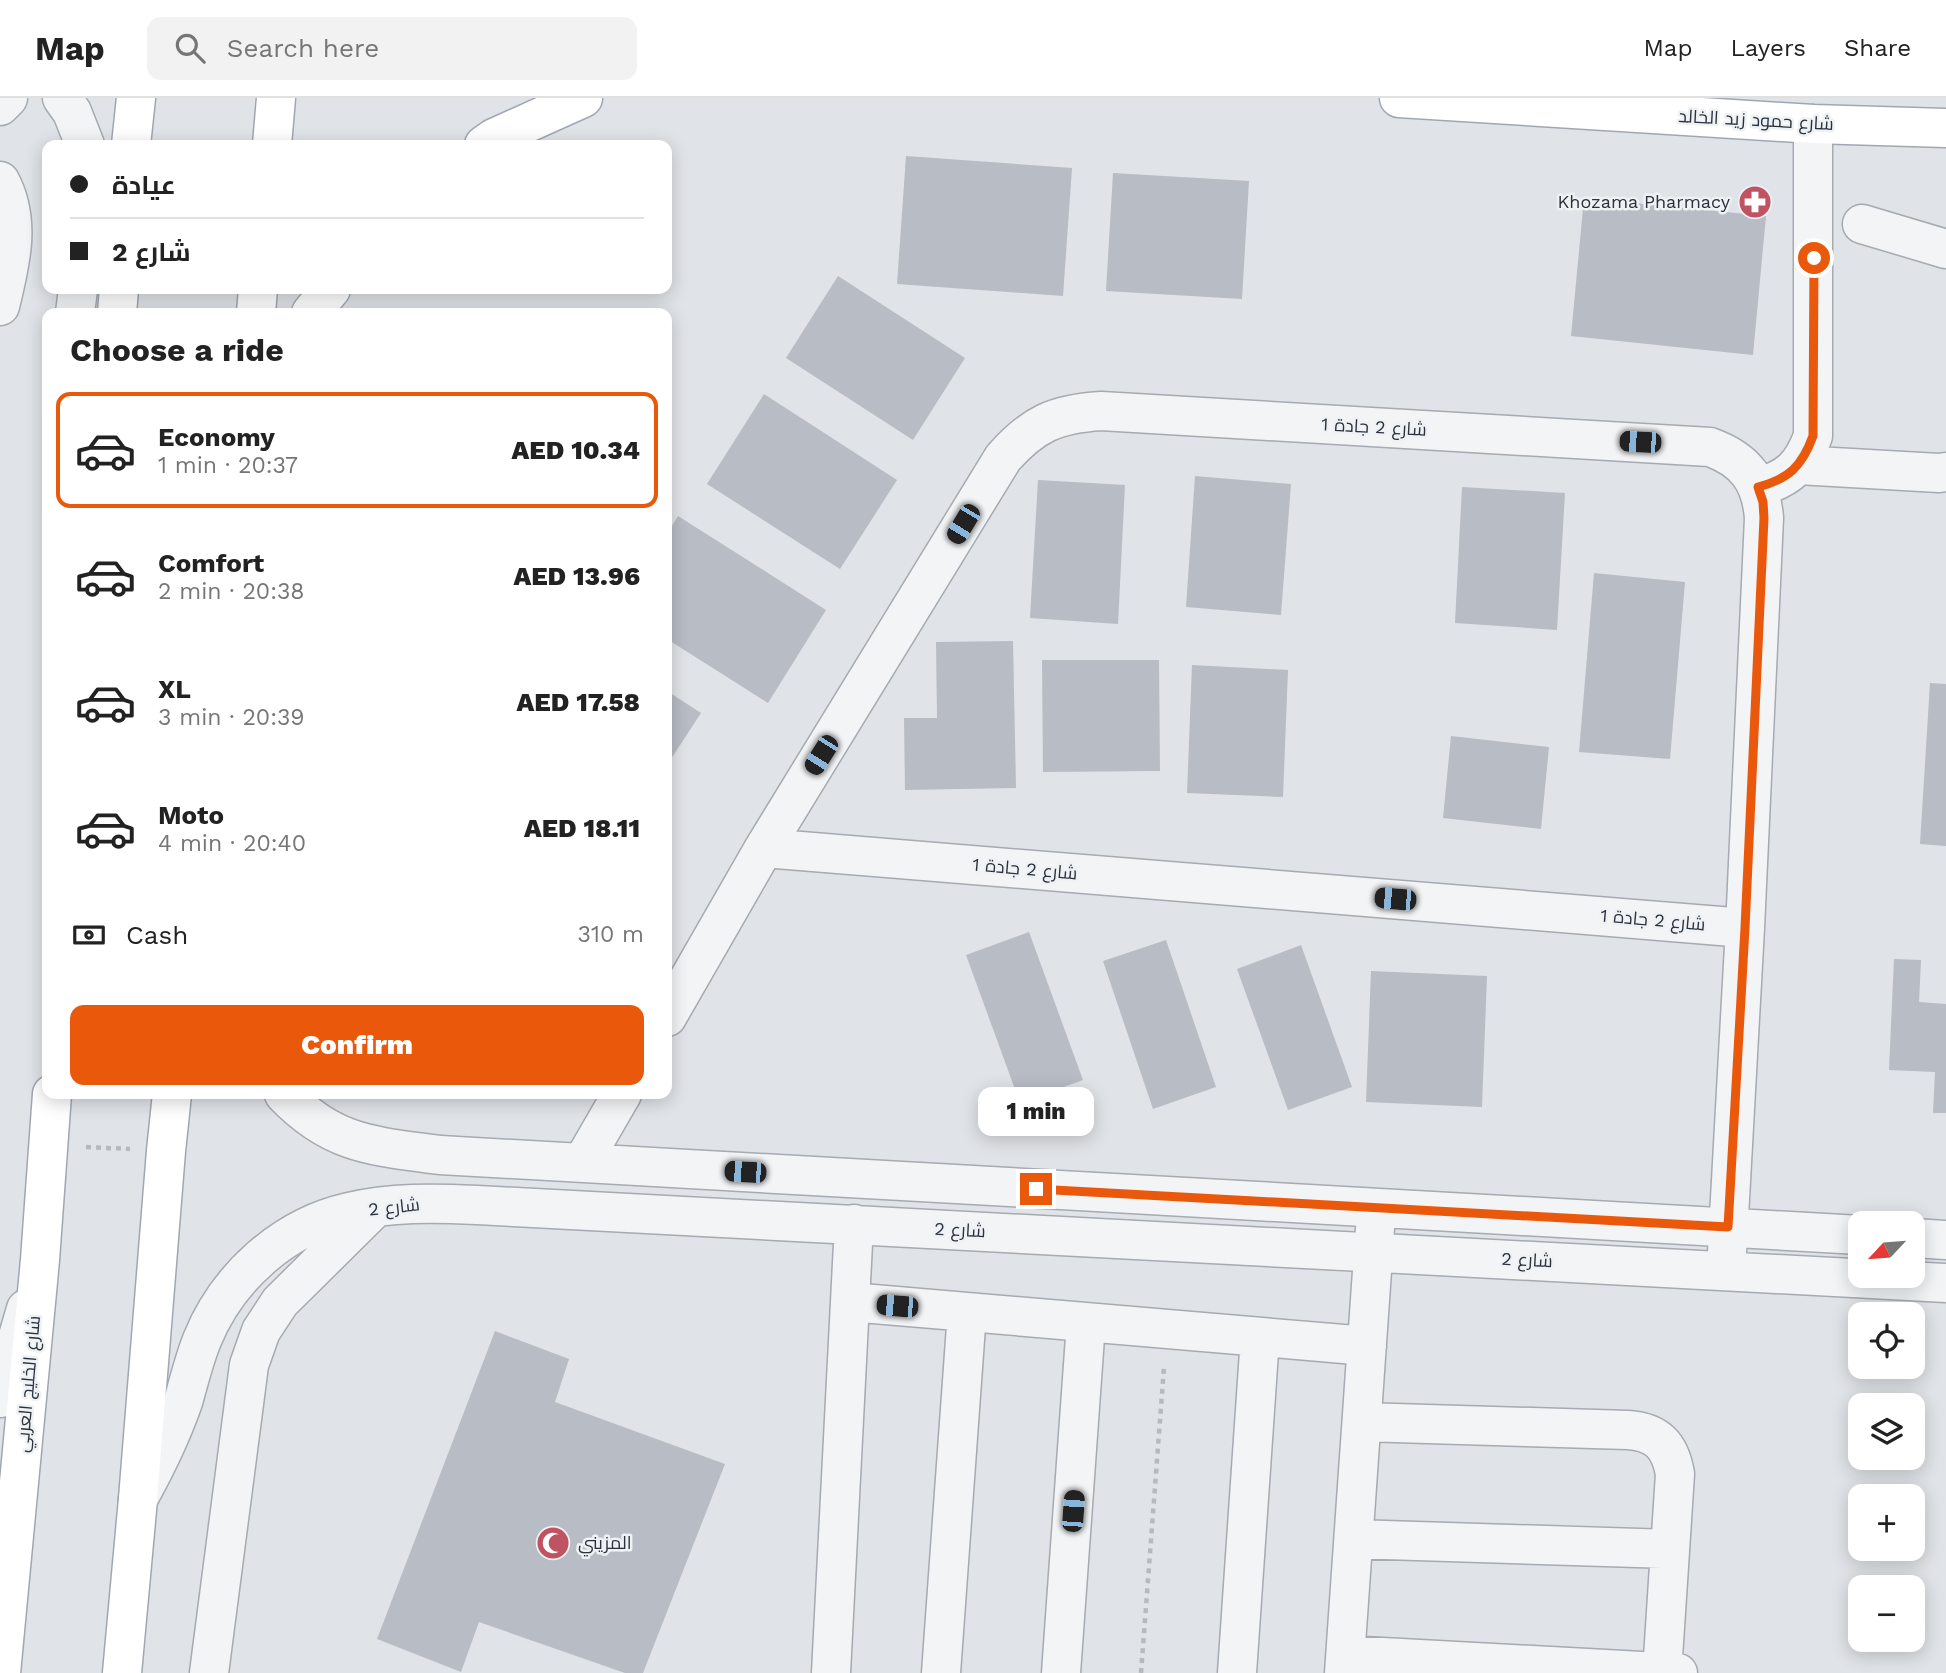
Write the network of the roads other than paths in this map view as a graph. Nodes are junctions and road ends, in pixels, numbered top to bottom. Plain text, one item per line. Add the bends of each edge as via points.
1 (8, 98) edge
2 (62, 98) edge
3 (135, 98) edge
4 (276, 98) edge
5 (583, 98) edge
6 (1399, 98) edge
7 (0, 106) edge
8 (1813, 124) junction
9 (1946, 128) edge
10 (83, 140) edge
11 (131, 140) edge
12 (272, 140) edge
13 (491, 140) edge
14 (0, 181) edge
15 (1862, 224) dead end
16 (6, 247) edge
17 (1946, 249) edge
18 (327, 294) edge
19 (0, 306) edge
20 (315, 308) edge
21 (1798, 465) junction
22 (1946, 472) edge
23 (1758, 487) junction
24 (764, 848) junction
25 (1745, 928) junction
26 (672, 1008) edge
27 (52, 1099) edge
28 (171, 1099) edge
29 (289, 1099) edge
30 (620, 1099) edge
31 (597, 1164) junction
32 (376, 1207) junction
33 (1376, 1208) junction
34 (612, 1212) junction
35 (854, 1224) junction
36 (1728, 1227) junction
37 (1848, 1234) edge
38 (1925, 1239) edge
39 (1946, 1240) edge
40 (1374, 1252) junction
41 (40, 1260) junction
42 (1726, 1271) junction
43 (1946, 1283) edge
44 (850, 1302) junction
45 (967, 1312) junction
46 (1086, 1323) junction
47 (1260, 1337) junction
48 (1367, 1346) junction
49 (0, 1398) edge
50 (1362, 1422) junction
51 (138, 1499) junction
52 (1354, 1539) junction
53 (1670, 1549) junction
54 (1345, 1664) edge
55 (1, 1673) edge
56 (122, 1673) edge
57 (209, 1673) edge
58 (831, 1673) edge
59 (942, 1673) edge
60 (1061, 1673) edge
61 (1237, 1673) edge
62 (1662, 1673) edge
63 (1678, 1673) edge

1 - 7 street
2 - 10 street
3 - 11 main road
4 - 12 main road
5 - 13 main road
6 - 8 main road, شارع حمود زيد الخالد
8 - 9 main road, شارع حمود زيد الخالد
8 - 21 street via 1814,419 1813,436
14 - 16 street via 13,234
15 - 17 street
16 - 19 street
18 - 20 main road
21 - 22 street
21 - 23 street via 1787,476
23 - 24 street, شارع 2 جادة 1 via 1739,461 1710,447 1101,411 1056,418 1036,428 1003,458
23 - 25 street, شارع 2 جادة 1 via 1764,518
24 - 25 street, شارع 2 جادة 1
24 - 26 street, شارع 2 جادة 1
25 - 36 street, شارع 2 جادة 1
27 - 41 main road, شارع الخليج العربي
28 - 51 main road
29 - 31 street via 328,1130 390,1149
30 - 31 street
31 - 33 street
31 - 34 street
32 - 34 street, شارع 2 via 422,1203
32 - 51 street, شارع 2 via 321,1220 295,1233 250,1267 231,1289 202,1339 170,1435
32 - 57 street via 280,1303 261,1331 249,1365
33 - 36 street
33 - 40 street
34 - 35 street, شارع 2
35 - 40 street, شارع 2
35 - 44 street
36 - 37 street
36 - 42 street, شارع 2 جادة 1
38 - 39 street
40 - 42 street, شارع 2
40 - 48 street
41 - 49 street
41 - 55 main road, شارع الخليج العربي
42 - 43 street, شارع 2
44 - 45 street
44 - 58 street
45 - 46 street
45 - 59 street
46 - 47 street
46 - 60 street
47 - 48 street
47 - 61 street
48 - 50 street
50 - 52 street
50 - 53 street via 1643,1431 1656,1437 1673,1460
51 - 56 main road
52 - 53 street
52 - 54 street
53 - 62 street
54 - 62 street
62 - 63 street

